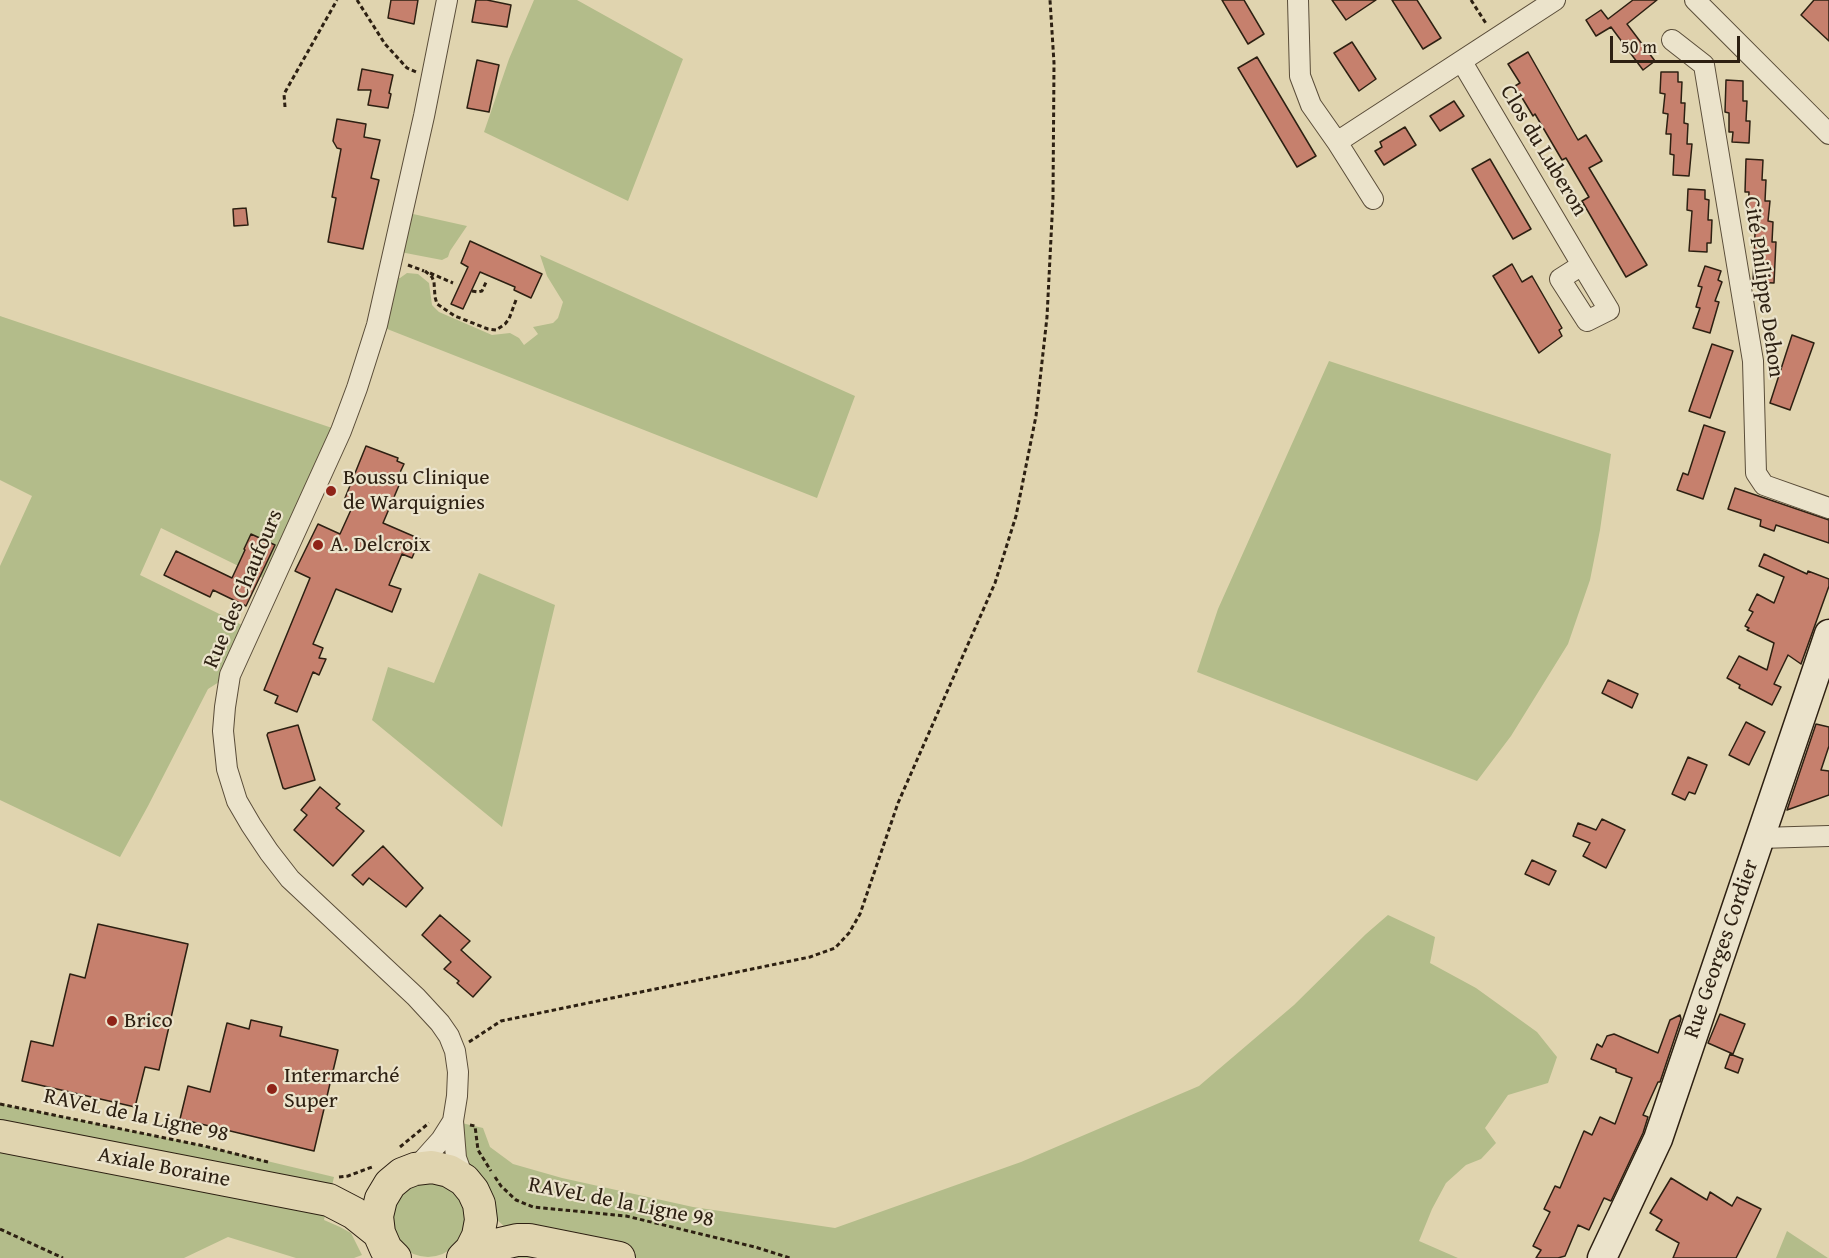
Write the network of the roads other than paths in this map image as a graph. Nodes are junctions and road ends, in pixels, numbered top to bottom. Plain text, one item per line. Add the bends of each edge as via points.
1 (447, 0) edge
2 (1298, 0) edge
3 (1555, 0) edge
4 (1695, 0) edge
5 (1672, 40) dead end
6 (1462, 62) junction
7 (1829, 134) edge
8 (1337, 142) junction
9 (1373, 199) dead end
10 (1582, 265) dead end
11 (1829, 508) edge
12 (1829, 634) edge
13 (1829, 836) edge
14 (1760, 838) junction
15 (453, 1121) junction
16 (0, 1136) edge
17 (403, 1176) junction
18 (471, 1192) junction
19 (328, 1200) junction
20 (529, 1240) junction
21 (387, 1250) edge
22 (464, 1258) edge
23 (619, 1258) edge
24 (1602, 1258) edge

1 - 15 street, Rue des Chaufours via 377,325 341,431 230,675 224,730 227,769 237,801 269,852 290,879 424,1005 449,1035 458,1072
2 - 8 street via 1300,76 1311,105
3 - 6 street
4 - 7 street
5 - 11 street, Cité Philippe Dehon via 1704,65 1753,361 1756,473 1764,485
6 - 8 street
6 - 10 street, Clos du Luberon
8 - 9 street
12 - 14 street, Rue Georges Cordier
13 - 14 street
14 - 24 street, Rue Georges Cordier via 1658,1139
15 - 17 street, Rue des Chaufours via 441,1140
15 - 18 street, Rue des Chaufours via 456,1158
16 - 19 main road, Axiale Boraine
17 - 18 main road via 432,1167 449,1171
17 - 19 main road, Axiale Boraine via 375,1191
17 - 21 main road via 381,1199 377,1216
18 - 20 main road via 505,1227
18 - 22 main road via 481,1220 478,1236
19 - 21 main road, Axiale Boraine via 354,1214
20 - 22 main road via 497,1244
20 - 23 main road

